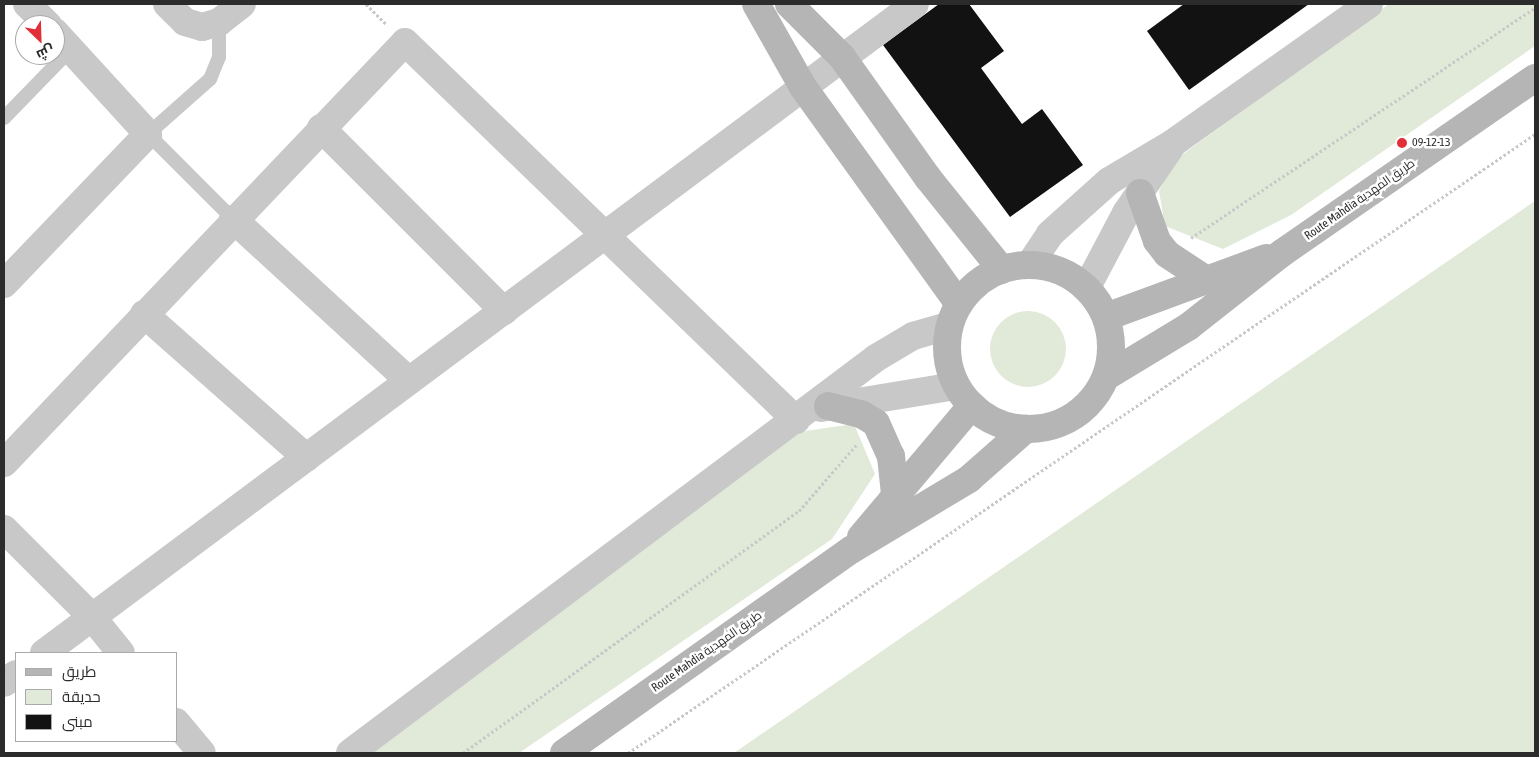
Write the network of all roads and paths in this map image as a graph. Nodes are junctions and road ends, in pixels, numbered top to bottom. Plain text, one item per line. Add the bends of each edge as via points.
1 (27, 4) edge
2 (167, 4) edge
3 (242, 4) edge
4 (756, 4) edge
5 (789, 4) edge
6 (915, 4) edge
7 (1369, 4) edge
8 (1535, 8) edge
9 (38, 15) edge
10 (219, 22) junction
11 (65, 43) edge
12 (842, 58) junction
13 (45, 65) edge
14 (1535, 78) edge
15 (803, 87) junction
16 (4, 118) edge
17 (321, 128) junction
18 (148, 134) junction
19 (1535, 134) edge
20 (1173, 143) junction
21 (1140, 192) junction
22 (233, 219) junction
23 (608, 235) junction
24 (1282, 253) junction
25 (1168, 254) junction
26 (1030, 264) junction
27 (1002, 270) junction
28 (1205, 279) junction
29 (4, 284) edge
30 (1086, 287) junction
31 (504, 311) junction
32 (144, 314) junction
33 (954, 315) junction
34 (1106, 317) junction
35 (1107, 376) junction
36 (409, 381) junction
37 (964, 396) junction
38 (811, 412) junction
39 (876, 423) junction
40 (1026, 429) junction
41 (307, 458) junction
42 (4, 463) edge
43 (895, 494) junction
44 (4, 529) edge
45 (851, 550) junction
46 (92, 617) junction
47 (45, 652) edge
48 (120, 652) edge
49 (15, 675) edge
50 (4, 683) edge
51 (178, 724) edge
52 (202, 753) edge
53 (350, 753) edge
54 (463, 753) edge
55 (564, 753) edge
56 (628, 753) edge

1 - 9 street
2 - 10 street via 185,22 202,27
3 - 10 street
4 - 15 street
5 - 12 street
6 - 12 street
7 - 20 street
8 - 25 path
10 - 18 lane via 218,57 210,78
11 - 18 street
12 - 15 street
12 - 27 street via 928,178
13 - 16 lane
14 - 24 street, Route Mahdia طريق المهدية
15 - 23 street
15 - 33 street
17 - 22 street
17 - 23 street via 405,42
17 - 31 street
18 - 22 lane
18 - 29 street
19 - 56 path
20 - 21 street
20 - 26 street via 1084,201 1050,234
21 - 25 street via 1157,241
21 - 30 street
22 - 32 street
22 - 36 street
23 - 31 street
23 - 38 street
24 - 28 street, Route Mahdia طريق المهدية
24 - 35 street, Route Mahdia طريق المهدية via 1188,327
25 - 28 street
26 - 27 street
26 - 30 street via 1056,269
27 - 33 street via 972,288
28 - 34 street, Route Mahdia طريق المهدية
30 - 34 street
31 - 36 street
32 - 41 street
32 - 42 street
33 - 37 street via 947,349
33 - 38 street via 898,344
34 - 35 street via 1112,349
35 - 40 street via 1094,398 1075,416 1052,426
36 - 41 street
37 - 38 street
37 - 40 street via 1001,424
37 - 43 street, Route Mahdia طريق المهدية
38 - 39 street via 862,414
38 - 53 street
39 - 43 street via 891,456
39 - 54 path via 798,511
40 - 45 street, Route Mahdia طريق المهدية via 969,479
41 - 46 street
43 - 45 street, Route Mahdia طريق المهدية
44 - 46 street
45 - 55 street, Route Mahdia طريق المهدية
46 - 47 street
46 - 48 street
49 - 50 street
51 - 52 street

